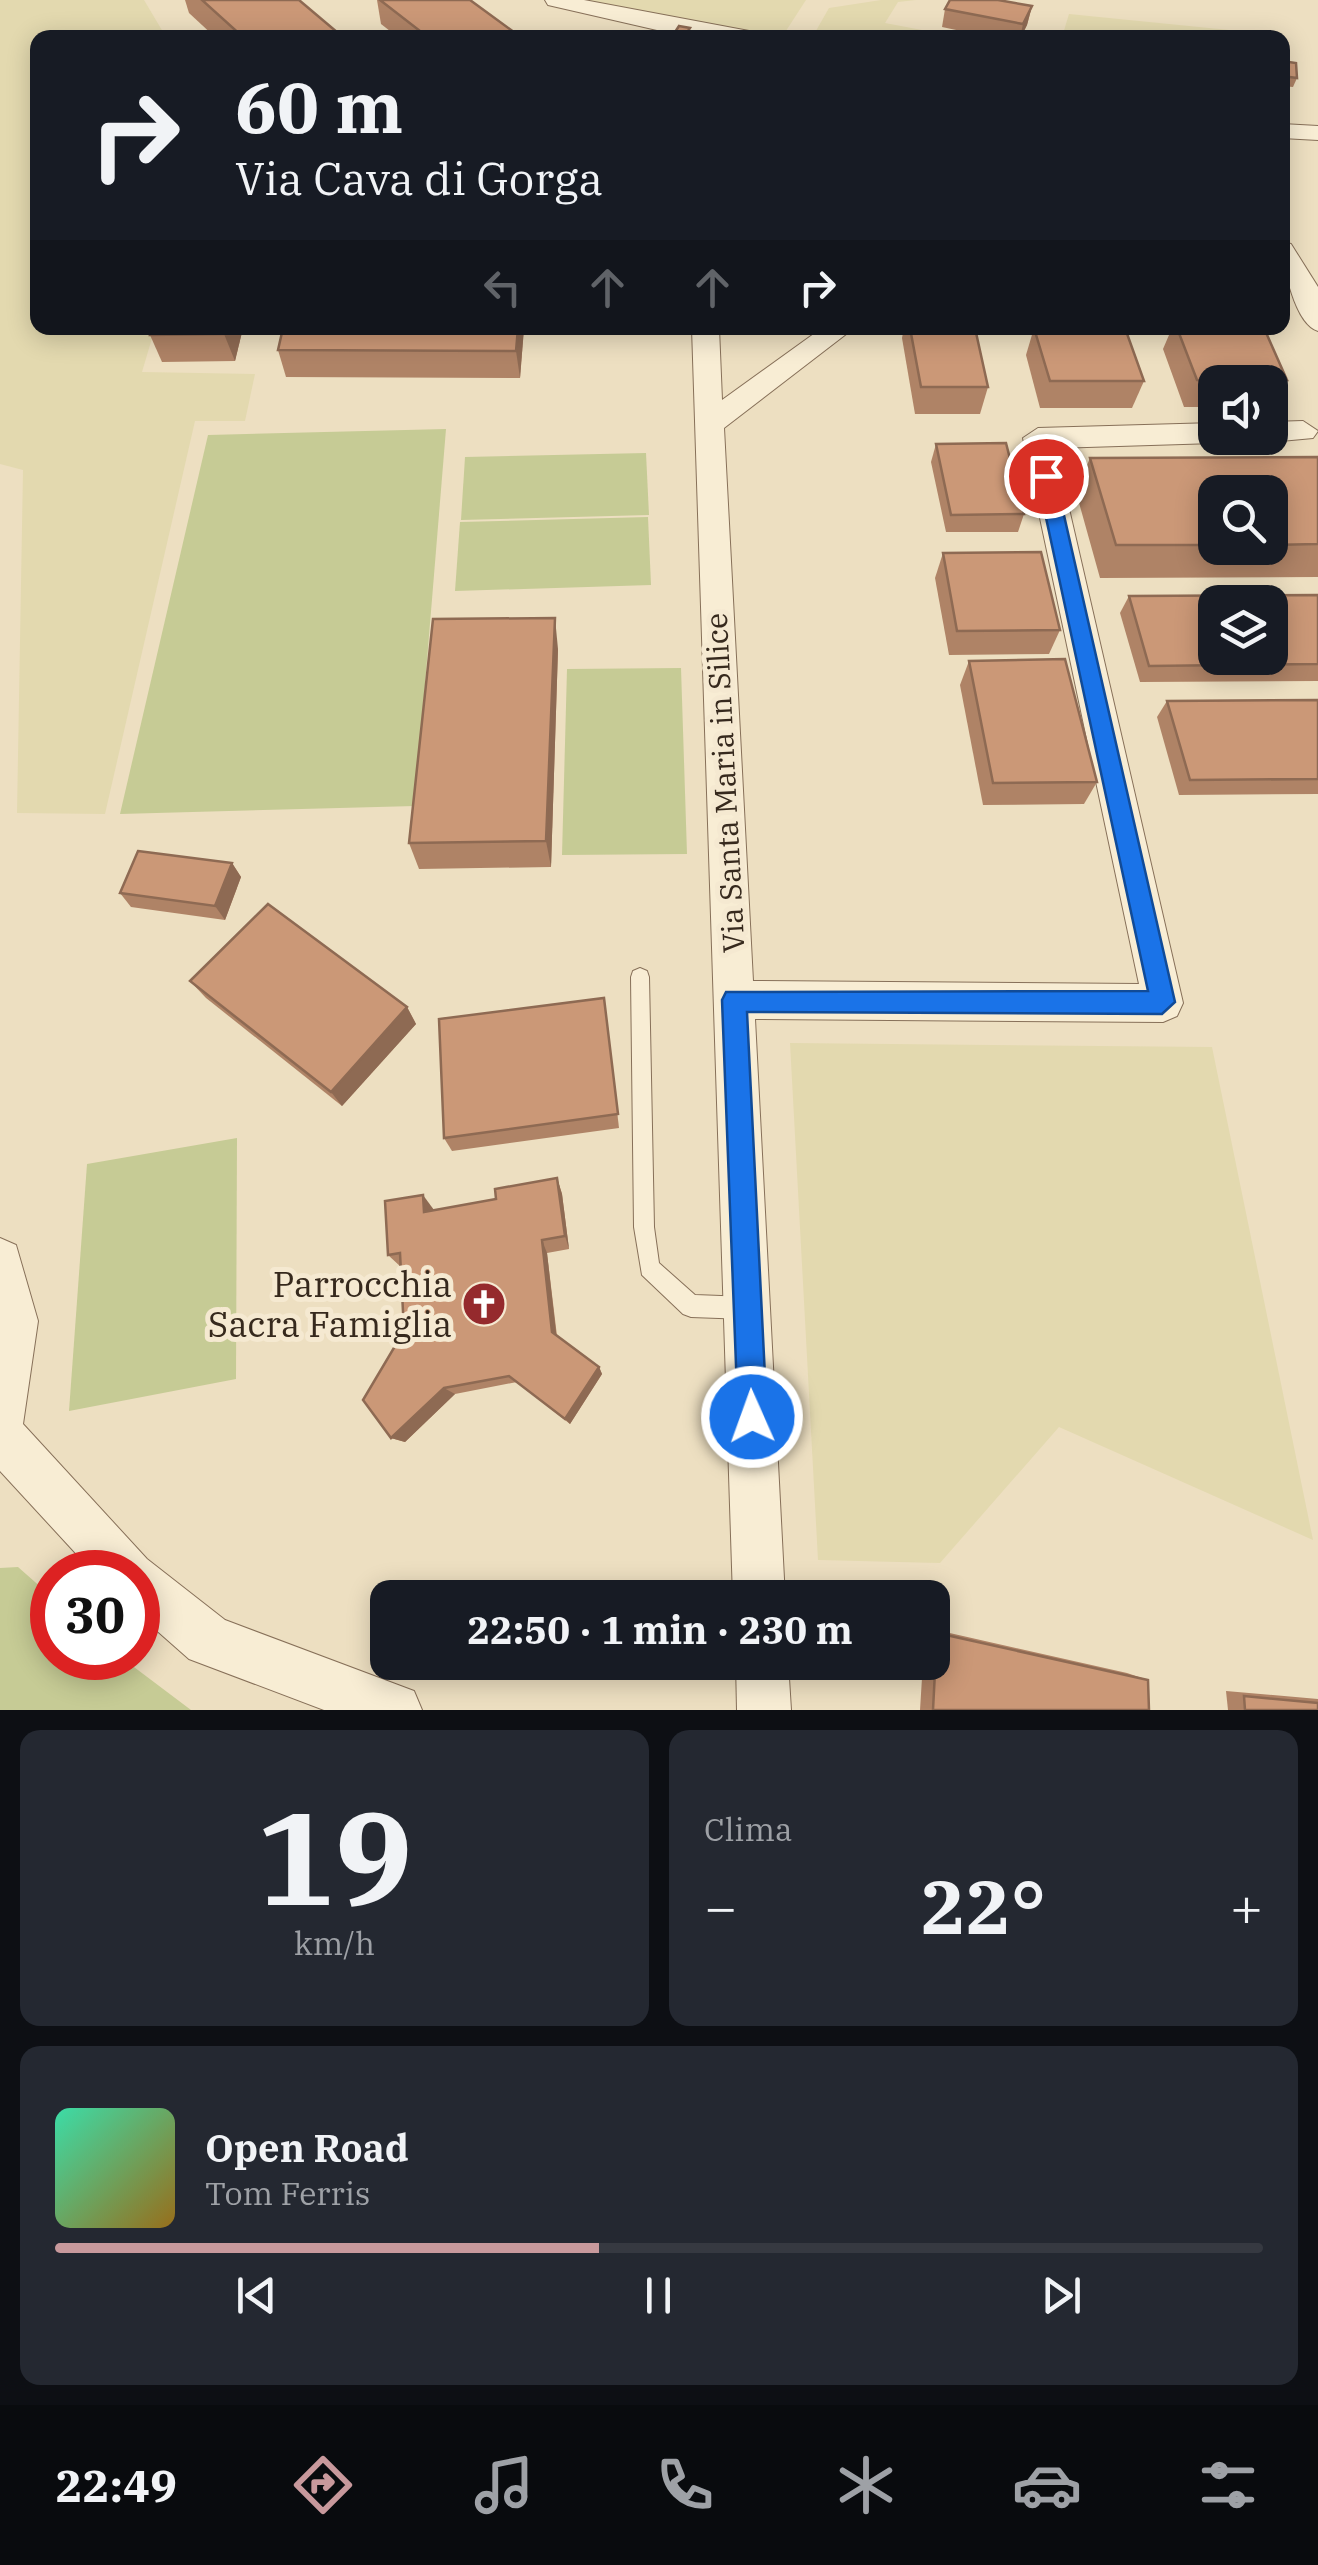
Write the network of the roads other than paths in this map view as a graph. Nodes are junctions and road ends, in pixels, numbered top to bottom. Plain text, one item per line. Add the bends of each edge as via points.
1 (556, 0) edge
2 (696, 30) edge
3 (1290, 131) edge
4 (1318, 133) edge
5 (1290, 263) edge
6 (1318, 322) edge
7 (705, 335) edge
8 (830, 335) edge
9 (708, 425) junction
10 (1288, 431) edge
11 (1303, 431) dead end
12 (1198, 433) edge
13 (640, 978) dead end
14 (734, 1000) junction
15 (0, 1261) edge
16 (748, 1308) junction
17 (0, 1421) edge
18 (0, 1434) edge
19 (107, 1550) edge
20 (759, 1580) edge
21 (160, 1600) edge
22 (763, 1680) edge
23 (395, 1710) edge
24 (764, 1710) edge

1 - 2 street
3 - 4 street
5 - 6 street
7 - 9 street, Via Santa Maria in Silice
8 - 9 street
9 - 14 street, Via Santa Maria in Silice
10 - 11 street
12 - 14 street via 1038,438 1162,1002
13 - 16 lane via 648,1268 691,1306
14 - 16 street, Via Santa Maria in Silice
15 - 17 street via 14,1321
16 - 20 street, Via Santa Maria in Silice
18 - 19 street
21 - 23 street via 208,1640
22 - 24 street

